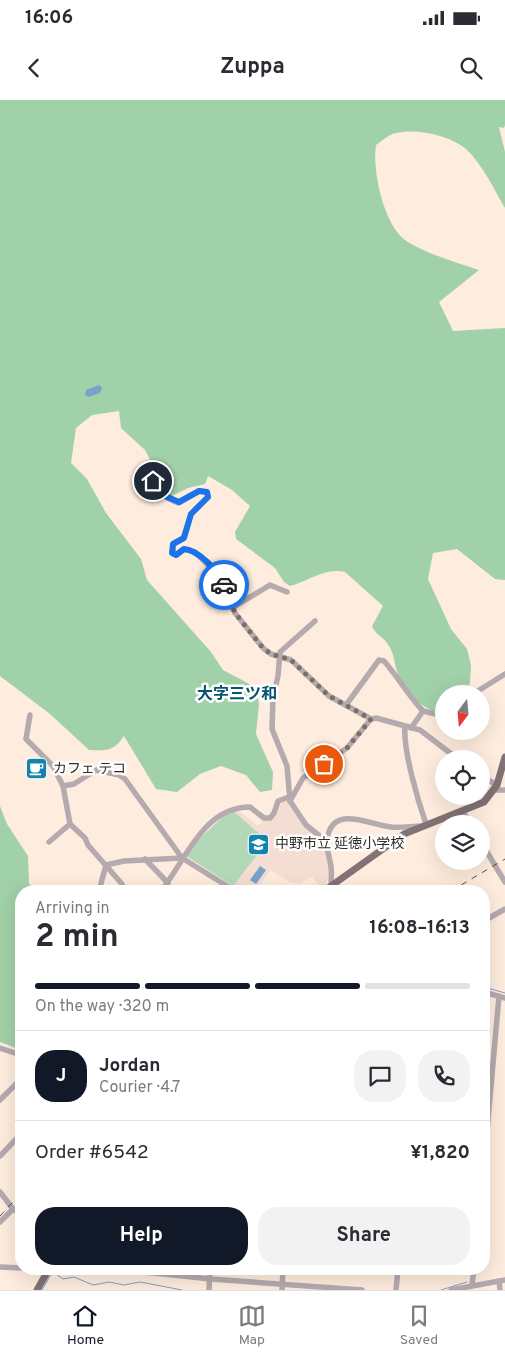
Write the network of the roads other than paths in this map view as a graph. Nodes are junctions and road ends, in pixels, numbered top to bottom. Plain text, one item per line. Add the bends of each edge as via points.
1 (151, 476) dead end
2 (287, 592) dead end
3 (232, 608) junction
4 (315, 621) dead end
5 (279, 657) junction
6 (505, 674) edge
7 (487, 685) edge
8 (346, 705) junction
9 (423, 711) junction
10 (435, 714) edge
11 (30, 715) dead end
12 (371, 719) junction
13 (408, 727) junction
14 (446, 750) edge
15 (505, 757) edge
16 (490, 783) edge
17 (63, 786) junction
18 (496, 787) junction
19 (505, 790) edge
20 (290, 799) junction
21 (463, 811) junction
22 (465, 815) edge
23 (70, 824) junction
24 (424, 825) junction
25 (49, 842) dead end
26 (327, 842) junction
27 (490, 857) edge
28 (182, 858) junction
29 (145, 860) junction
30 (106, 866) junction
31 (505, 882) edge
32 (168, 883) joint
33 (101, 885) edge
34 (122, 885) edge
35 (225, 885) edge
36 (331, 885) edge
37 (332, 885) edge
38 (505, 909) edge
39 (490, 918) edge
40 (502, 997) edge
41 (0, 1048) edge
42 (15, 1053) edge
43 (15, 1084) edge
44 (0, 1100) edge
45 (490, 1109) edge
46 (15, 1140) edge
47 (0, 1156) edge
48 (0, 1192) edge
49 (13, 1209) joint
50 (0, 1222) edge
51 (0, 1267) edge
52 (15, 1268) edge
53 (46, 1275) edge
54 (175, 1275) edge
55 (211, 1275) edge
56 (397, 1275) edge
57 (473, 1275) edge
58 (211, 1279) junction
59 (502, 1280) edge
60 (472, 1285) junction
61 (282, 1287) edge
62 (37, 1290) edge
63 (209, 1290) edge
64 (362, 1290) edge
65 (396, 1290) edge
66 (450, 1290) edge
67 (500, 1290) edge

1 - 3 street via 160,491 172,501 179,502 199,491 207,492 208,497 191,514 184,538 173,544 172,553 176,555 184,549 195,552 223,582
2 - 3 street via 270,585
3 - 5 street via 251,636
4 - 5 street via 280,652
5 - 8 street via 299,665 329,696
5 - 20 street via 272,698 272,729 287,766
6 - 7 street
8 - 9 street via 379,660 384,661
8 - 12 street
9 - 10 street
9 - 13 street
11 - 17 street via 26,739 54,766
12 - 13 street
12 - 20 street via 347,748 303,778
13 - 14 street via 420,730
13 - 24 street via 404,739
15 - 18 main road
16 - 18 street
17 - 23 street
17 - 28 street via 74,784 96,770 119,775
18 - 19 street
18 - 21 main road via 484,802
20 - 26 street via 306,825
20 - 28 street via 278,801 270,818 264,818 250,807 228,810 198,836
21 - 22 street
21 - 24 main road
23 - 25 street
23 - 30 street
24 - 26 street via 392,827 343,818 329,831
24 - 37 main road via 393,841
26 - 36 street
27 - 31 street
28 - 29 street
28 - 32 street
28 - 35 street
29 - 30 street
29 - 32 street
30 - 33 street
30 - 34 street
38 - 39 street
40 - 45 street
41 - 42 street
43 - 44 street
46 - 47 street
48 - 49 street
49 - 50 street
51 - 52 street
53 - 62 main road
54 - 58 street
55 - 58 street
56 - 65 street
57 - 60 street
58 - 61 street
58 - 63 street
59 - 60 street
59 - 67 street
60 - 66 street
61 - 64 street

